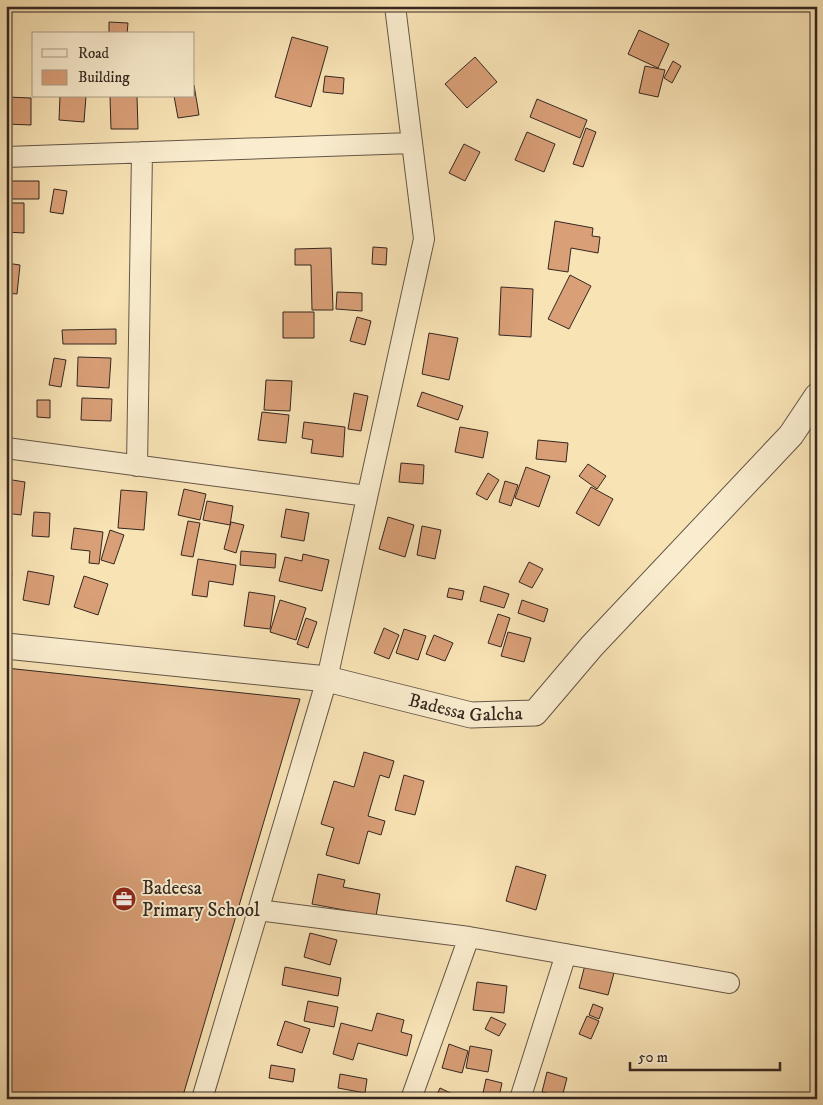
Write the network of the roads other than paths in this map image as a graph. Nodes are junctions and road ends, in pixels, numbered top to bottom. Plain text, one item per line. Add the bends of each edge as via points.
1 (395, 6) edge
2 (412, 143) junction
3 (142, 152) junction
4 (6, 157) edge
5 (817, 396) edge
6 (6, 448) edge
7 (137, 466) junction
8 (367, 496) junction
9 (6, 646) edge
10 (326, 679) junction
11 (258, 910) junction
12 (469, 937) junction
13 (566, 954) junction
14 (729, 983) dead end
15 (202, 1099) edge
16 (411, 1099) edge
17 (520, 1099) edge

1 - 2 street
2 - 3 street
2 - 8 street via 424,239
3 - 4 street
3 - 7 street
5 - 10 street, Badessa Galcha via 791,434 592,646 535,713 471,715
6 - 7 street
7 - 8 street
8 - 10 street
9 - 10 street, Badessa Galcha
10 - 11 street
11 - 12 street
11 - 15 street
12 - 13 street
12 - 16 street
13 - 14 street
13 - 17 street

